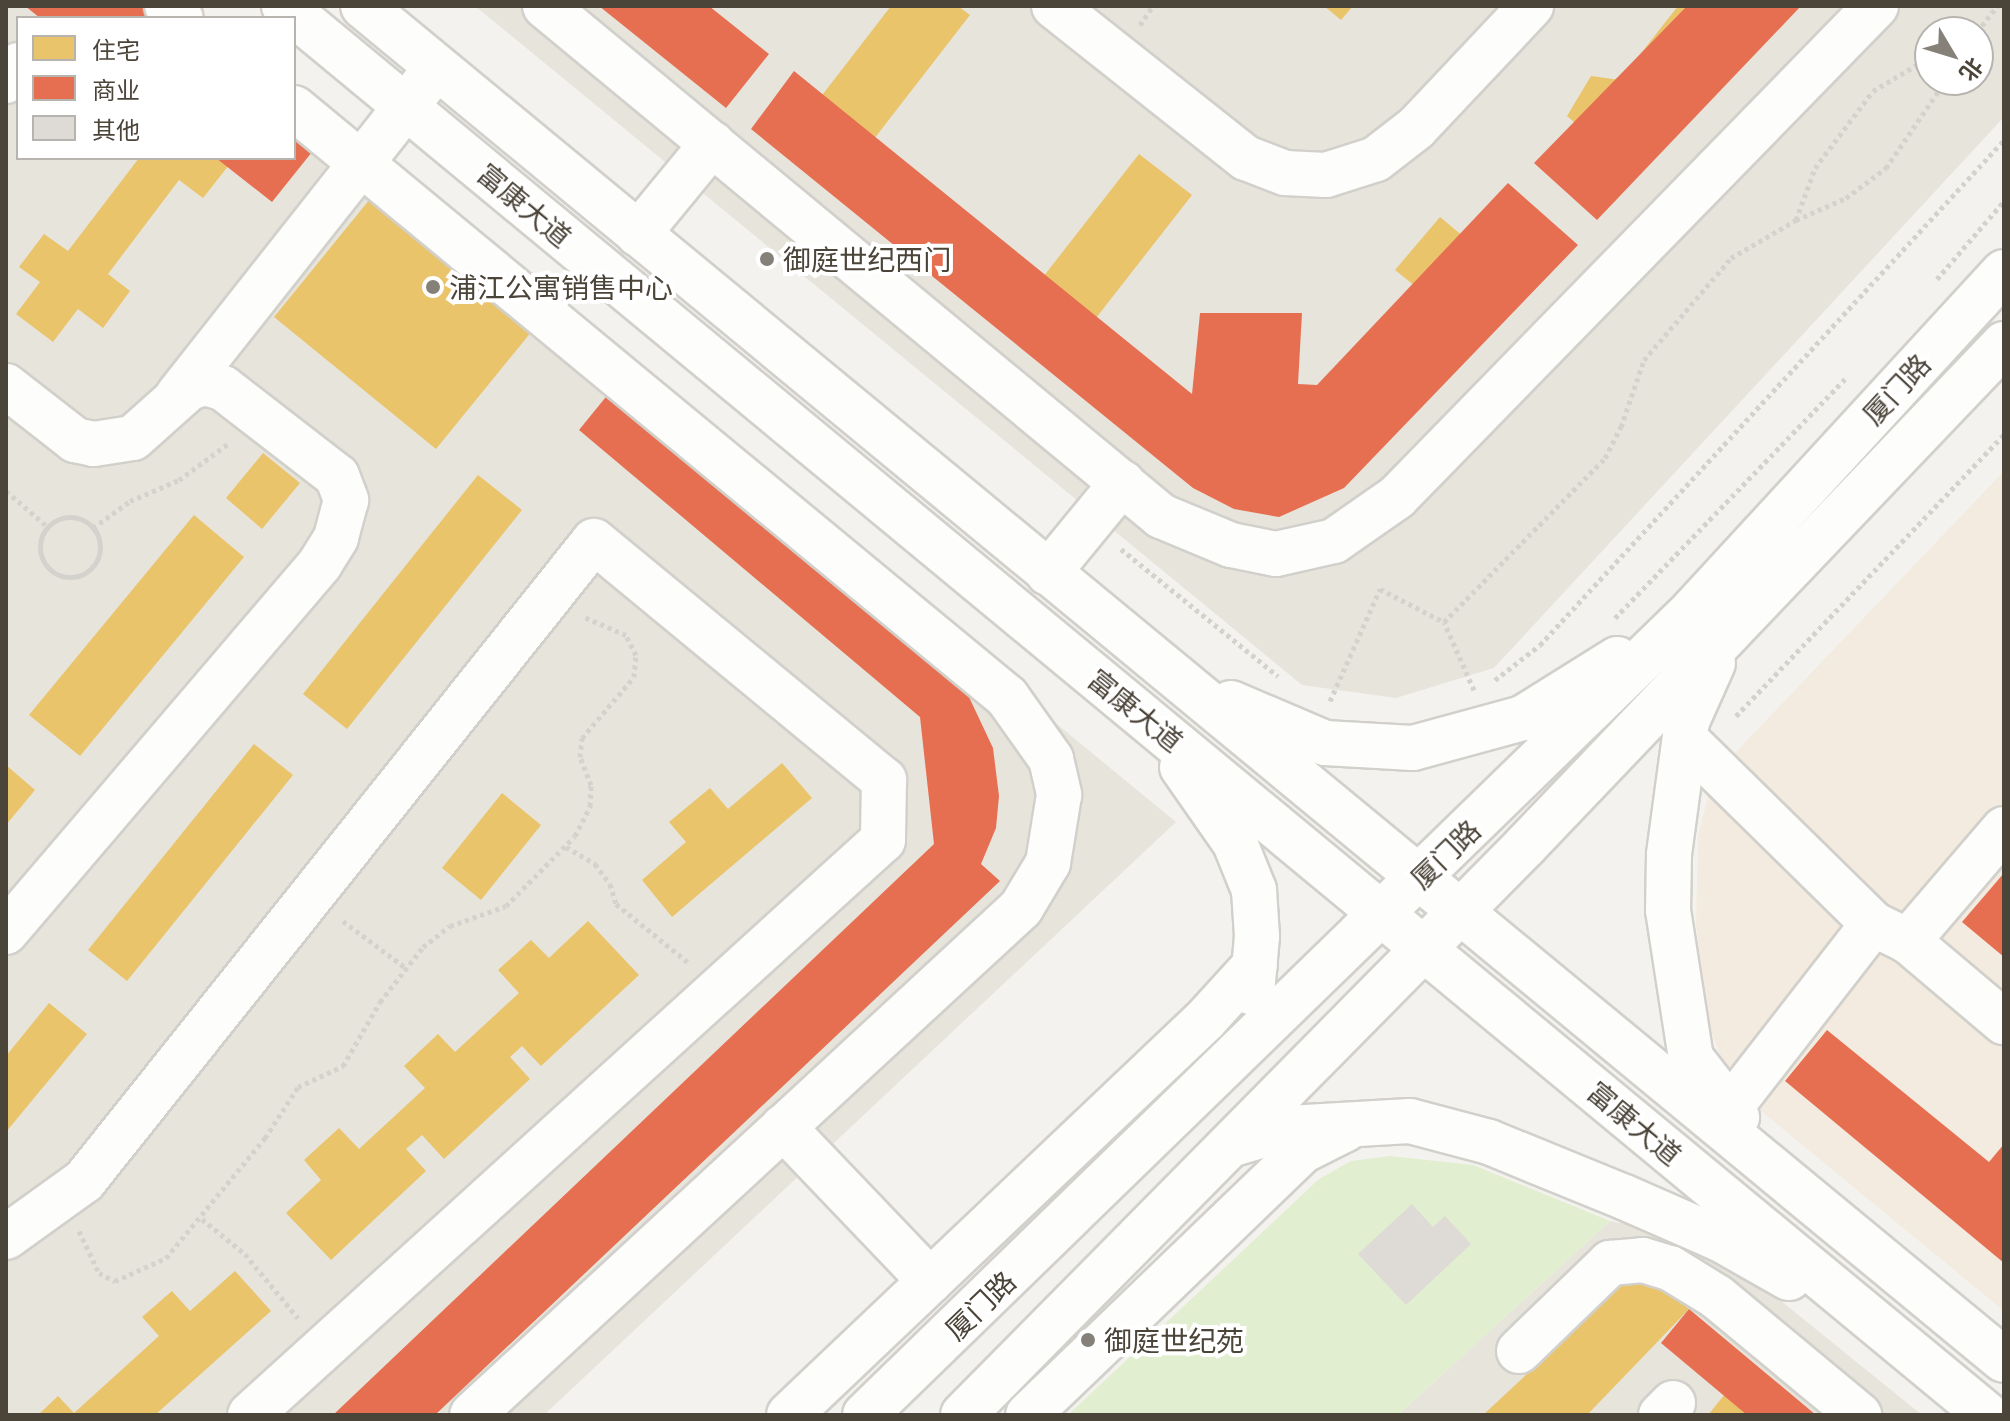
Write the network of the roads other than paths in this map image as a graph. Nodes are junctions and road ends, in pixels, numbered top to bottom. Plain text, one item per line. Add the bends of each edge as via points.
1 (284, 6) edge
2 (363, 6) edge
3 (545, 6) edge
4 (1054, 6) edge
5 (1531, 6) edge
6 (1876, 6) edge
7 (437, 67) junction
8 (406, 107) junction
9 (296, 110) edge
10 (712, 144) junction
11 (362, 163) junction
12 (638, 234) junction
13 (2004, 272) edge
14 (2004, 344) edge
15 (6, 386) edge
16 (178, 395) junction
17 (1122, 483) junction
18 (1048, 573) junction
19 (1709, 621) junction
20 (1171, 675) junction
21 (1134, 709) junction
22 (1693, 746) junction
23 (2004, 829) edge
24 (1419, 878) junction
25 (1459, 912) junction
26 (1384, 913) junction
27 (6, 932) edge
28 (1890, 932) junction
29 (1424, 948) junction
30 (1255, 965) junction
31 (2004, 1022) edge
32 (1202, 1091) junction
33 (1729, 1109) junction
34 (1367, 1119) junction
35 (783, 1127) junction
36 (1231, 1145) junction
37 (8, 1233) edge
38 (930, 1281) junction
39 (1909, 1282) junction
40 (1879, 1326) junction
41 (1519, 1351) dead end
42 (2004, 1360) edge
43 (250, 1415) edge
44 (472, 1415) edge
45 (789, 1415) edge
46 (865, 1415) edge
47 (963, 1415) edge
48 (1028, 1415) edge
49 (1859, 1415) edge
50 (1987, 1415) edge

1 - 8 street, 富康大道
2 - 7 street, 富康大道
3 - 10 street
4 - 5 street via 1246,158 1285,173 1326,175 1376,159 1416,128
6 - 17 street via 1397,497 1334,541 1276,554 1231,545 1161,516
7 - 8 street
7 - 12 street, 富康大道
8 - 11 street
8 - 21 street, 富康大道
9 - 11 street
10 - 12 street
10 - 17 street
11 - 16 street
11 - 35 street via 1007,697 1051,759 1059,795 1056,825 1048,863 1021,908
12 - 18 street, 富康大道
13 - 19 street, 厦门路
14 - 19 street, 厦门路 via 1867,494
15 - 16 street via 75,440 94,444 133,438
16 - 27 street via 205,383 223,388 337,476 346,500 336,538 320,564
17 - 18 street
18 - 20 street, 富康大道
19 - 20 street via 1523,718 1413,748 1325,743
19 - 22 street
19 - 24 street, 厦门路
19 - 25 street, 厦门路
20 - 24 street, 富康大道
21 - 26 street, 富康大道
21 - 30 street via 1235,843 1254,890
22 - 28 street
22 - 33 street via 1669,855 1668,910 1691,1058
23 - 28 street
24 - 25 street, 富康大道
24 - 26 street, 厦门路
25 - 29 street, 厦门路
25 - 39 street, 富康大道
26 - 29 street, 富康大道
26 - 32 street, 厦门路
28 - 31 street
28 - 33 street
29 - 36 street, 厦门路
29 - 40 street, 富康大道
30 - 32 street via 1251,1004
30 - 38 street via 1205,1020
32 - 46 street, 厦门路
33 - 39 street
34 - 36 street via 1288,1128
34 - 40 street via 1410,1121 1489,1142 1611,1191 1722,1240
34 - 48 street via 1302,1151
35 - 38 street
35 - 44 street
36 - 47 street, 厦门路
37 - 43 street via 84,1181 594,541 884,780 883,840
38 - 45 street
39 - 42 street, 富康大道
40 - 50 street, 富康大道
41 - 49 street via 1610,1263 1643,1260 1670,1268 1706,1290

